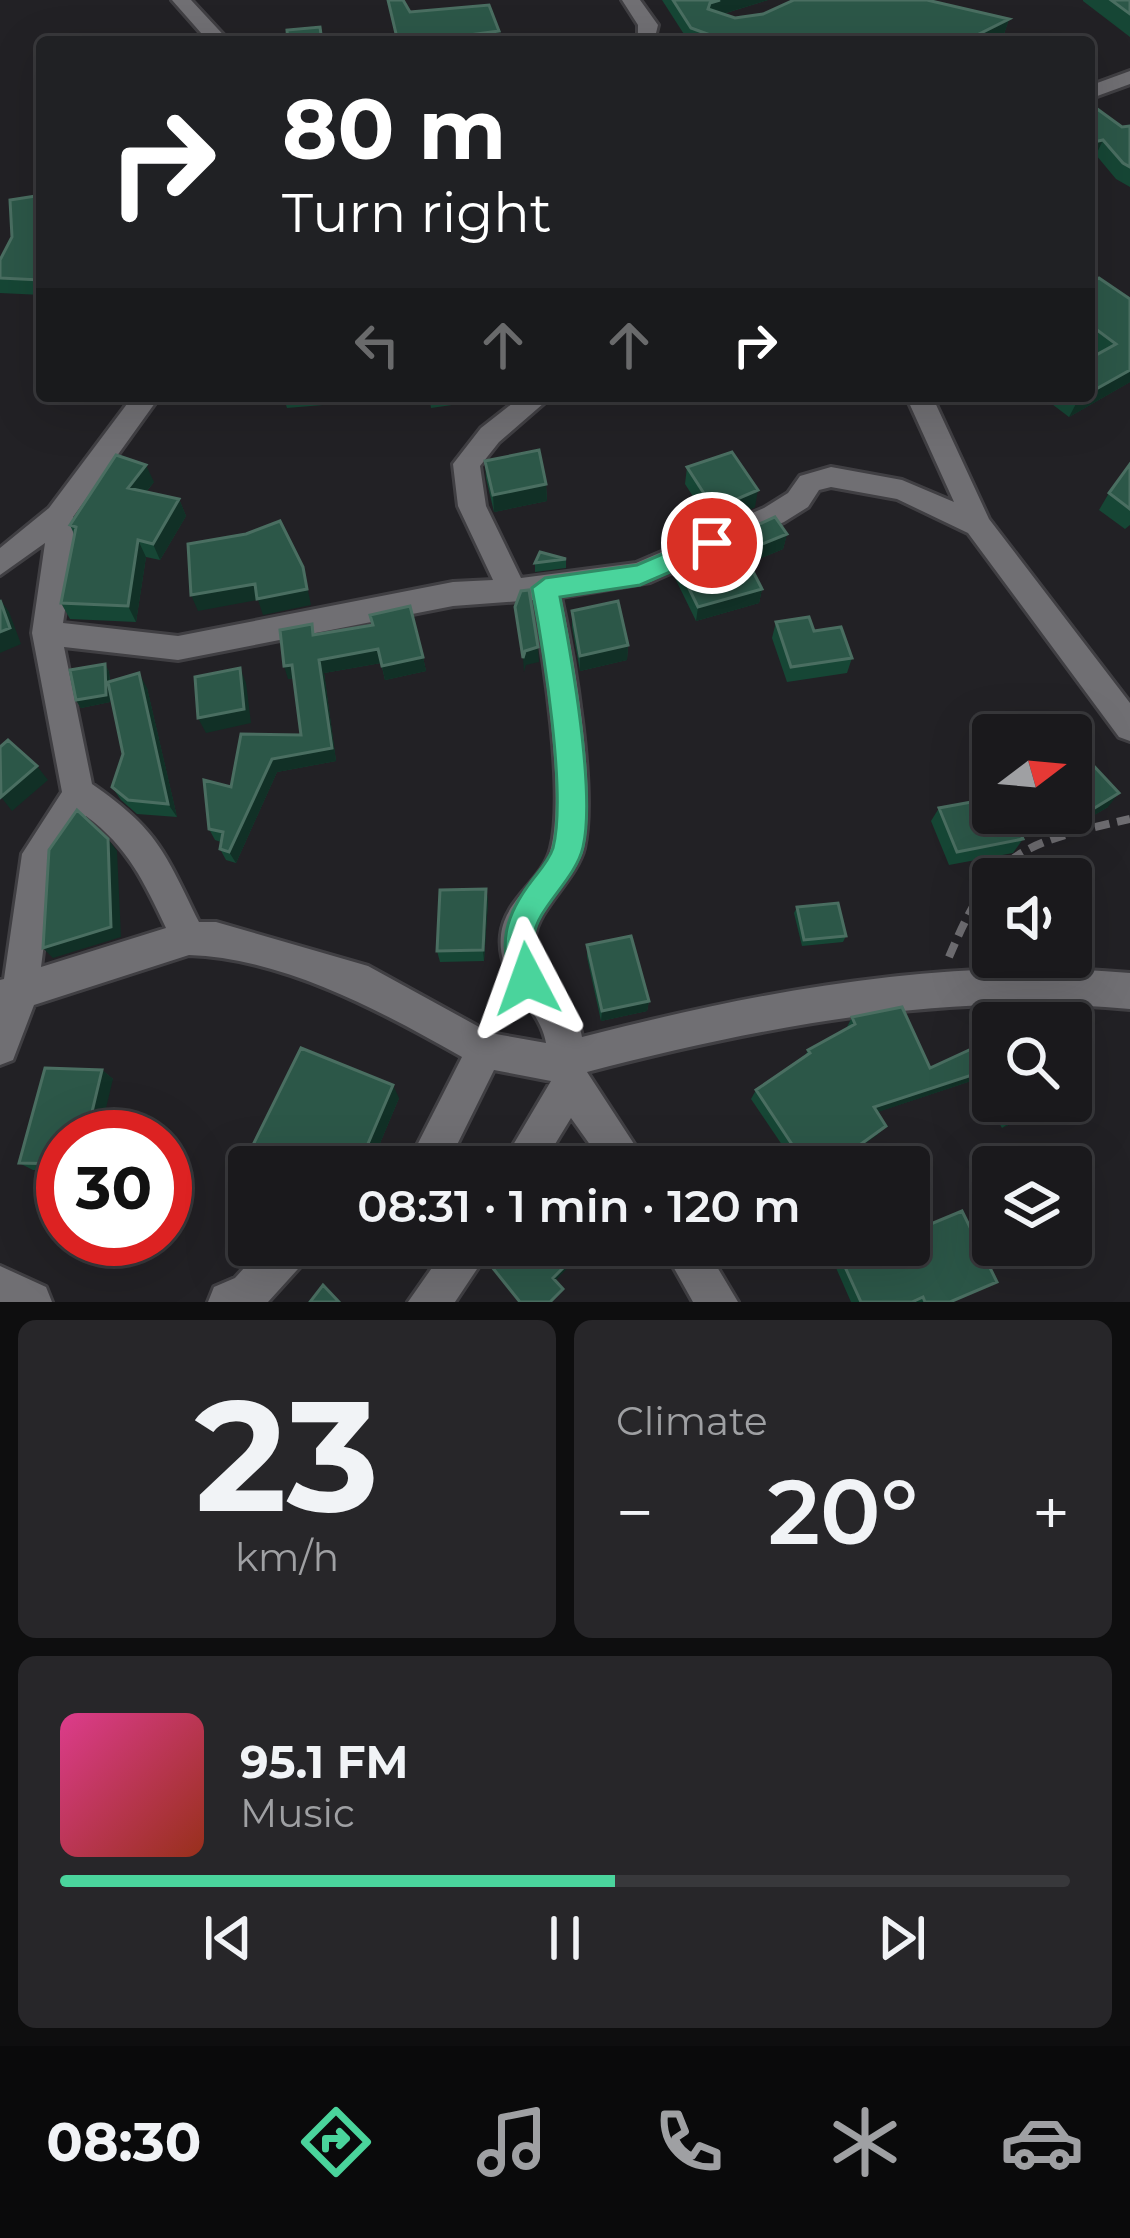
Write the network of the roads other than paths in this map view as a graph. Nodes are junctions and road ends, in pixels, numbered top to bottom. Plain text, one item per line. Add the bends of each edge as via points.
1 (181, 0) edge
2 (631, 0) edge
3 (214, 36) edge
4 (647, 36) edge
5 (1130, 77) edge
6 (1095, 92) edge
7 (142, 402) edge
8 (531, 402) edge
9 (922, 402) edge
10 (58, 514) junction
11 (978, 525) junction
12 (0, 564) edge
13 (528, 588) junction
14 (47, 633) junction
15 (1130, 727) edge
16 (78, 792) junction
17 (189, 938) junction
18 (1130, 991) edge
19 (10, 996) edge
20 (0, 1047) edge
21 (485, 1051) junction
22 (570, 1072) junction
23 (436, 1146) edge
24 (530, 1146) edge
25 (616, 1146) edge
26 (273, 1266) edge
27 (457, 1266) edge
28 (694, 1266) edge
29 (0, 1286) edge
30 (31, 1302) edge
31 (229, 1302) edge
32 (429, 1302) edge
33 (717, 1302) edge

1 - 3 street
2 - 4 street
5 - 6 street
7 - 10 street
8 - 13 street via 466,464 472,506
9 - 11 street
10 - 12 street
10 - 14 street
11 - 13 street via 902,490 831,477 810,483 774,515 640,574
11 - 15 street
13 - 14 street via 362,610 178,648
13 - 22 street via 559,658 568,848 518,937 527,979 562,1028
14 - 16 street
16 - 17 street via 127,827 148,854
16 - 19 street via 39,854
17 - 19 street
17 - 21 street via 368,984
18 - 22 street via 1048,983 936,988 686,1028
19 - 20 street
21 - 22 street
21 - 23 street
22 - 24 street
22 - 25 street
26 - 31 street
27 - 32 street
28 - 33 street
29 - 30 street

